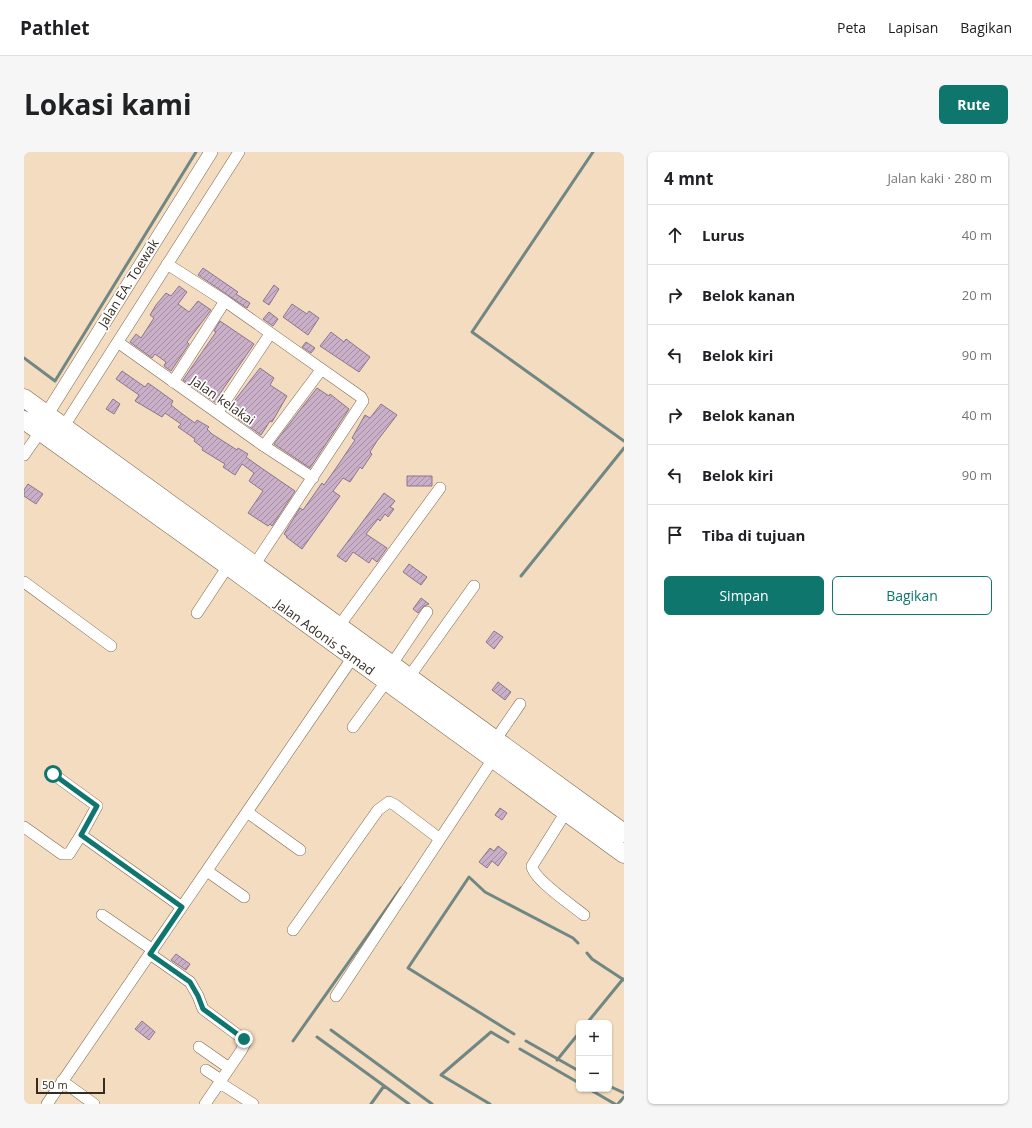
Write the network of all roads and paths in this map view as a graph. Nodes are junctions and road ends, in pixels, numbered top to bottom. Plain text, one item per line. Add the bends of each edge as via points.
1 (211, 152) edge
2 (239, 152) edge
3 (167, 264) junction
4 (225, 301) junction
5 (270, 334) junction
6 (119, 343) junction
7 (321, 370) junction
8 (173, 382) junction
9 (24, 398) edge
10 (218, 412) junction
11 (47, 414) junction
12 (24, 420) edge
13 (64, 426) junction
14 (40, 432) junction
15 (264, 446) junction
16 (24, 455) edge
17 (313, 478) junction
18 (440, 488) dead end
19 (258, 560) junction
20 (228, 566) junction
21 (24, 582) edge
22 (474, 586) dead end
23 (427, 612) dead end
24 (197, 613) dead end
25 (342, 621) junction
26 (111, 646) dead end
27 (353, 657) junction
28 (392, 664) junction
29 (414, 671) junction
30 (386, 682) junction
31 (519, 705) dead end
32 (353, 727) dead end
33 (496, 739) junction
34 (493, 759) junction
35 (53, 774) dead end
36 (246, 812) junction
37 (566, 812) junction
38 (24, 827) edge
39 (624, 833) edge
40 (81, 835) junction
41 (440, 839) junction
42 (300, 850) dead end
43 (624, 854) edge
44 (207, 871) junction
45 (244, 897) dead end
46 (182, 907) junction
47 (102, 915) dead end
48 (584, 915) dead end
49 (293, 930) dead end
50 (151, 952) junction
51 (336, 996) dead end
52 (199, 1047) dead end
53 (229, 1068) junction
54 (206, 1070) dead end
55 (62, 1081) junction
56 (221, 1081) junction
57 (47, 1104) edge
58 (94, 1104) edge
59 (205, 1104) edge
60 (254, 1104) edge

1 - 11 street, Jalan EA. Toewak
2 - 3 street
3 - 4 street
3 - 6 street
4 - 5 street
4 - 8 street
5 - 7 street
5 - 10 street
6 - 8 street, Jalan kelakai
6 - 13 street
7 - 15 street
7 - 17 street via 362,397 363,401
8 - 10 street, Jalan kelakai
9 - 11 highway
10 - 15 street, Jalan kelakai
11 - 13 highway
12 - 14 highway, Jalan Adonis Samad
13 - 19 highway
14 - 16 street
14 - 20 highway, Jalan Adonis Samad
15 - 17 street, Jalan kelakai
17 - 19 street
18 - 25 street
19 - 25 highway
20 - 24 street
20 - 27 highway, Jalan Adonis Samad
21 - 26 street
22 - 29 street
23 - 28 street
25 - 28 highway
27 - 30 highway, Jalan Adonis Samad
27 - 36 street
28 - 29 highway
29 - 33 highway
30 - 32 street
30 - 34 highway, Jalan Adonis Samad
31 - 33 street
33 - 39 highway
34 - 37 highway, Jalan Adonis Samad
34 - 41 street
35 - 40 street via 97,806
36 - 42 street
36 - 44 street
37 - 43 highway, Jalan Adonis Samad
37 - 48 street via 532,866 532,870
38 - 40 street via 66,855
40 - 46 street
41 - 49 street via 395,805 389,802 384,804
41 - 51 street
44 - 45 street
44 - 46 street
46 - 50 street
47 - 50 street
50 - 53 street via 190,982 203,1009 244,1039 244,1046
50 - 55 street
52 - 53 street
53 - 56 street
54 - 56 street
55 - 57 street
55 - 58 street
56 - 59 street
56 - 60 street

